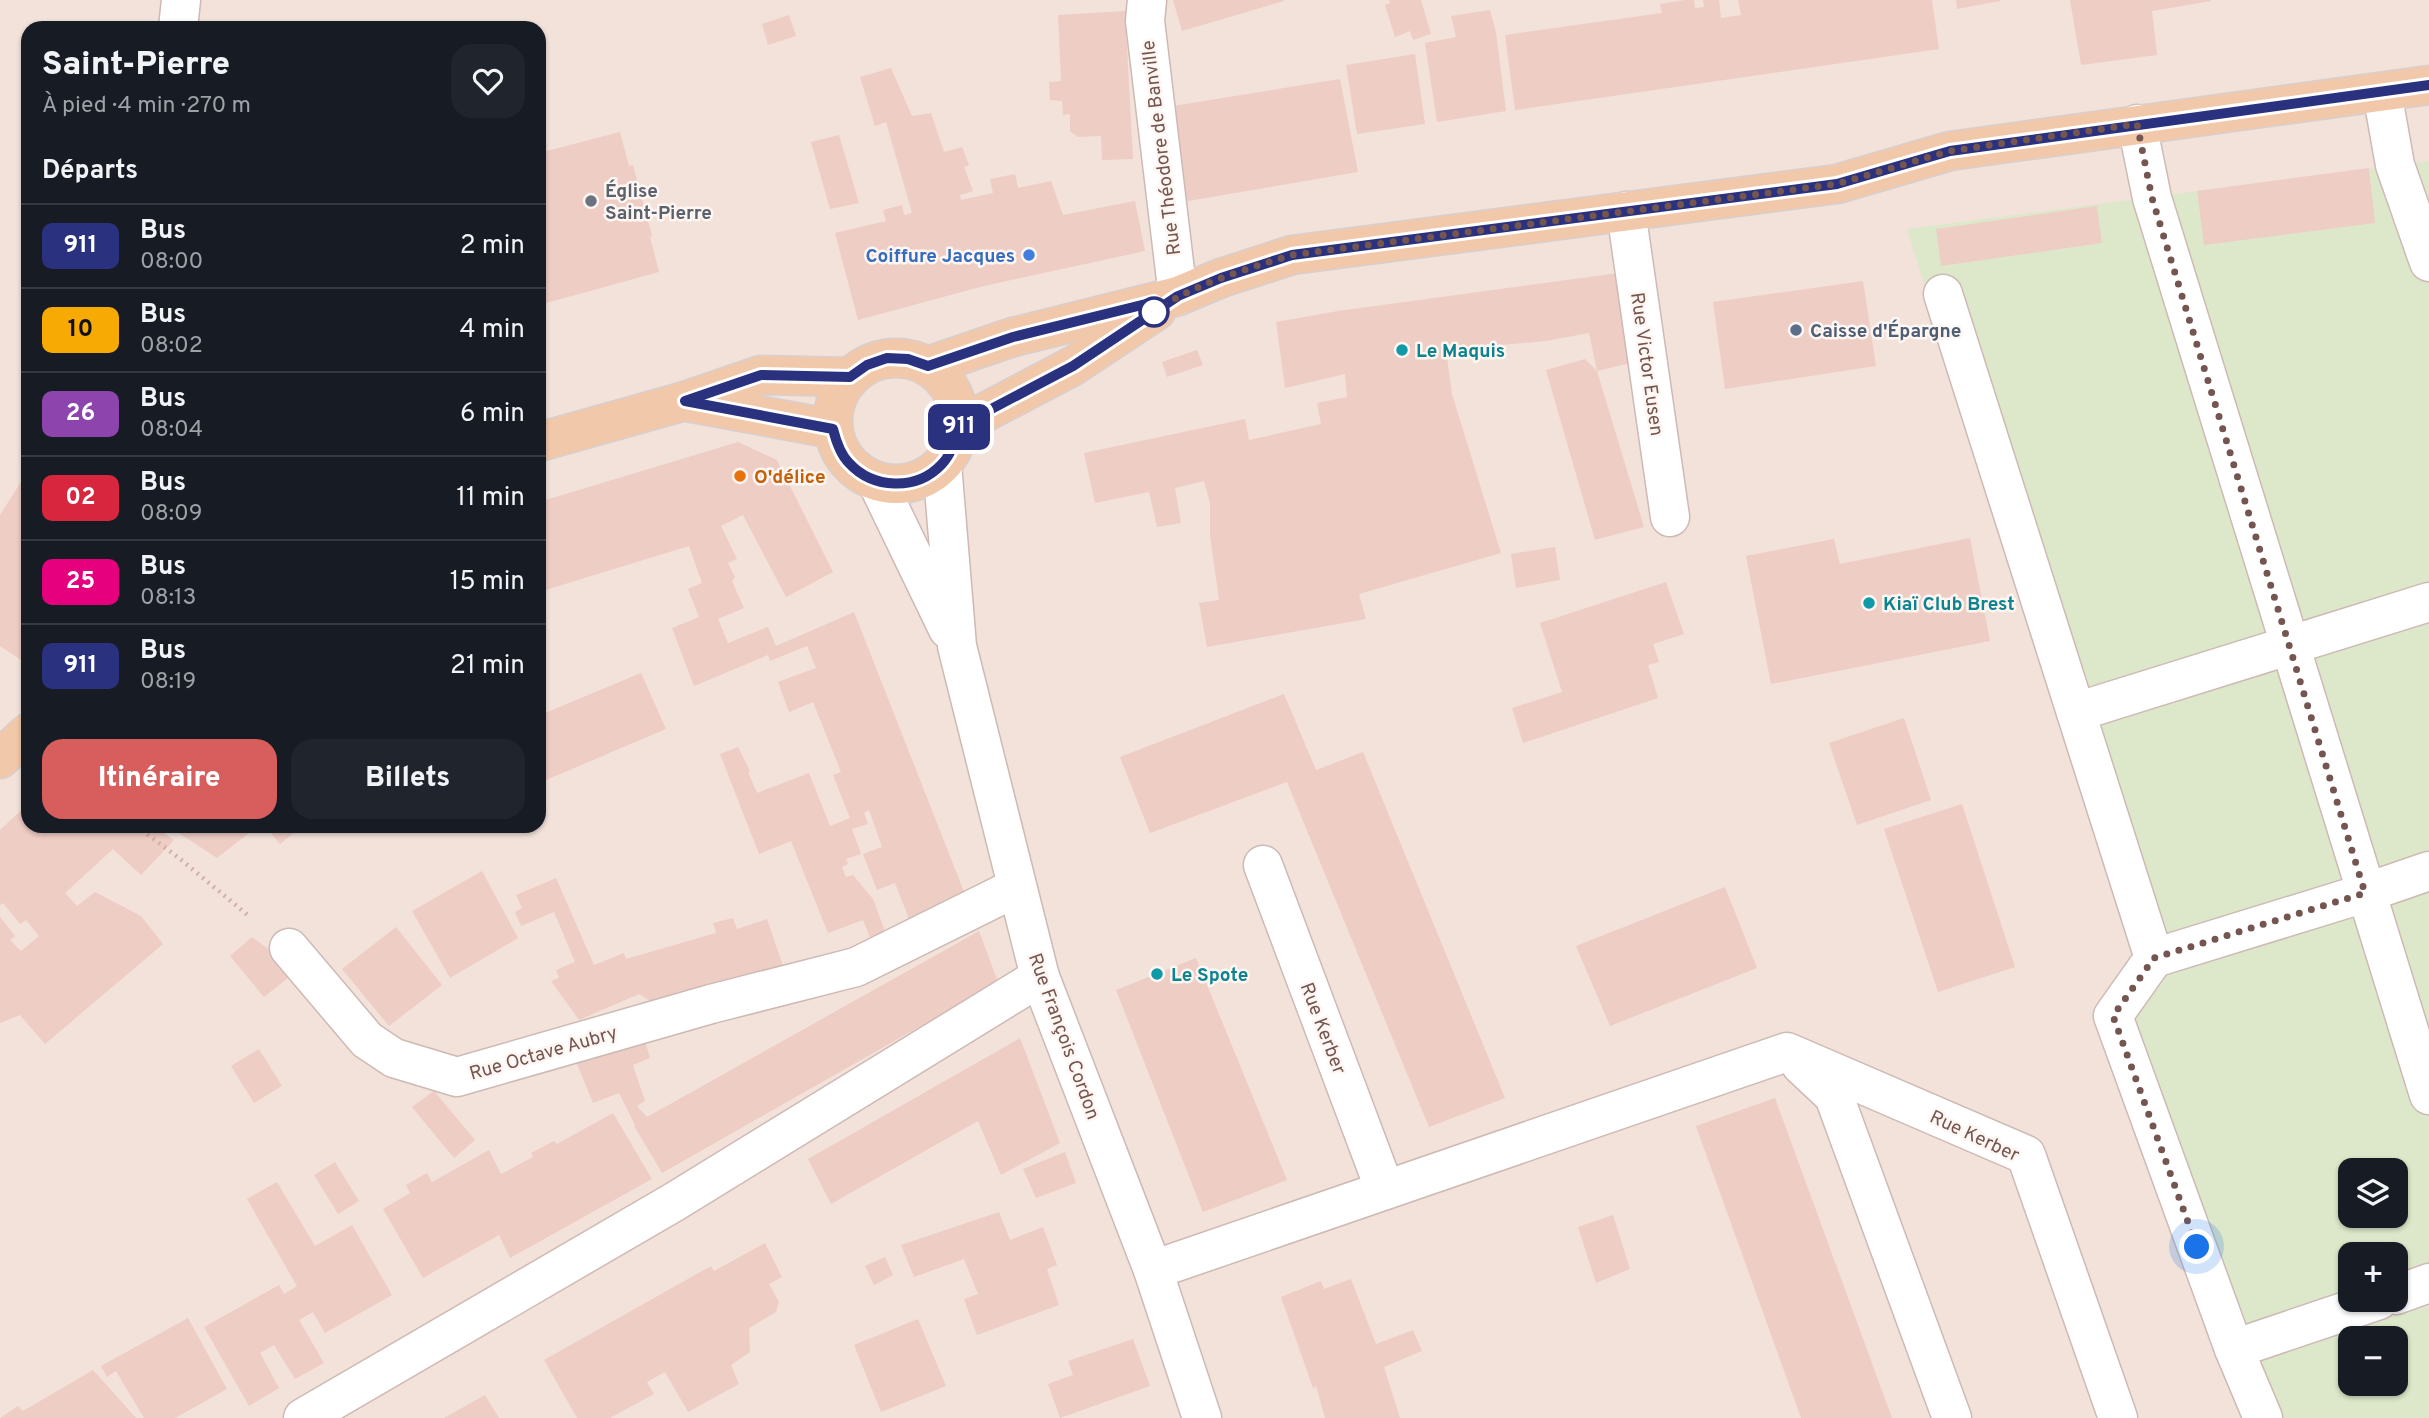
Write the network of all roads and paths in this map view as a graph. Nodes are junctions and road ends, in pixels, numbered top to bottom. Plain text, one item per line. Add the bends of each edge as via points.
1 (181, 0) edge
2 (1147, 0) edge
3 (179, 21) edge
4 (2429, 85) edge
5 (2382, 92) junction
6 (2137, 124) junction
7 (1626, 211) junction
8 (2429, 262) edge
9 (1943, 294) dead end
10 (1178, 296) junction
11 (928, 366) junction
12 (850, 377) junction
13 (685, 401) junction
14 (959, 426) junction
15 (833, 429) junction
16 (546, 440) edge
17 (942, 464) junction
18 (877, 482) junction
19 (1670, 517) dead end
20 (2429, 602) edge
21 (2290, 645) junction
22 (957, 646) junction
23 (2076, 712) junction
24 (21, 740) edge
25 (0, 759) edge
26 (145, 833) edge
27 (1263, 865) dead end
28 (2429, 871) edge
29 (1017, 887) junction
30 (2365, 893) junction
31 (289, 948) joint
32 (2154, 958) junction
33 (1040, 976) junction
34 (1787, 1052) junction
35 (2429, 1095) edge
36 (1385, 1190) junction
37 (1153, 1270) junction
38 (2429, 1283) edge
39 (2408, 1290) edge
40 (2343, 1312) edge
41 (2234, 1349) junction
42 (303, 1418) edge
43 (1202, 1418) edge
44 (1952, 1418) edge
45 (2118, 1418) edge
46 (2263, 1418) edge

1 - 3 street
2 - 10 street, Rue Théodore de Banville via 1145,21
4 - 5 main road
5 - 6 main road
5 - 8 street via 2395,165
6 - 7 main road via 1950,151 1837,184
6 - 21 street via 2152,198
7 - 10 main road via 1292,255
7 - 19 street, Rue Victor Eusen
9 - 23 street
10 - 11 main road via 1013,337
10 - 14 main road via 1073,366
11 - 12 main road via 887,358
11 - 14 main road via 952,392
12 - 13 main road via 761,375
12 - 15 main road via 833,410
13 - 15 main road
13 - 16 main road
14 - 17 main road via 954,446
15 - 18 main road via 848,462
17 - 18 main road via 912,482
17 - 22 street, Rue François Cordon
18 - 22 street, Rue François Cordon
20 - 21 street
21 - 23 street
21 - 30 street
22 - 29 street, Rue François Cordon
23 - 32 street
24 - 25 main road
26 - 31 path
27 - 36 street, Rue Kerber
28 - 30 street
29 - 31 street, Rue Octave Aubry via 856,967 457,1077 394,1058 367,1040
29 - 33 street, Rue François Cordon
30 - 32 street
30 - 35 street
32 - 41 street via 2113,1016
33 - 37 street, Rue François Cordon
33 - 42 street via 674,1202
34 - 36 street
34 - 44 street via 1834,1096
34 - 45 street, Rue Kerber via 2026,1155
36 - 37 street
37 - 43 street, Rue François Cordon
38 - 39 street
40 - 41 street
41 - 46 street

